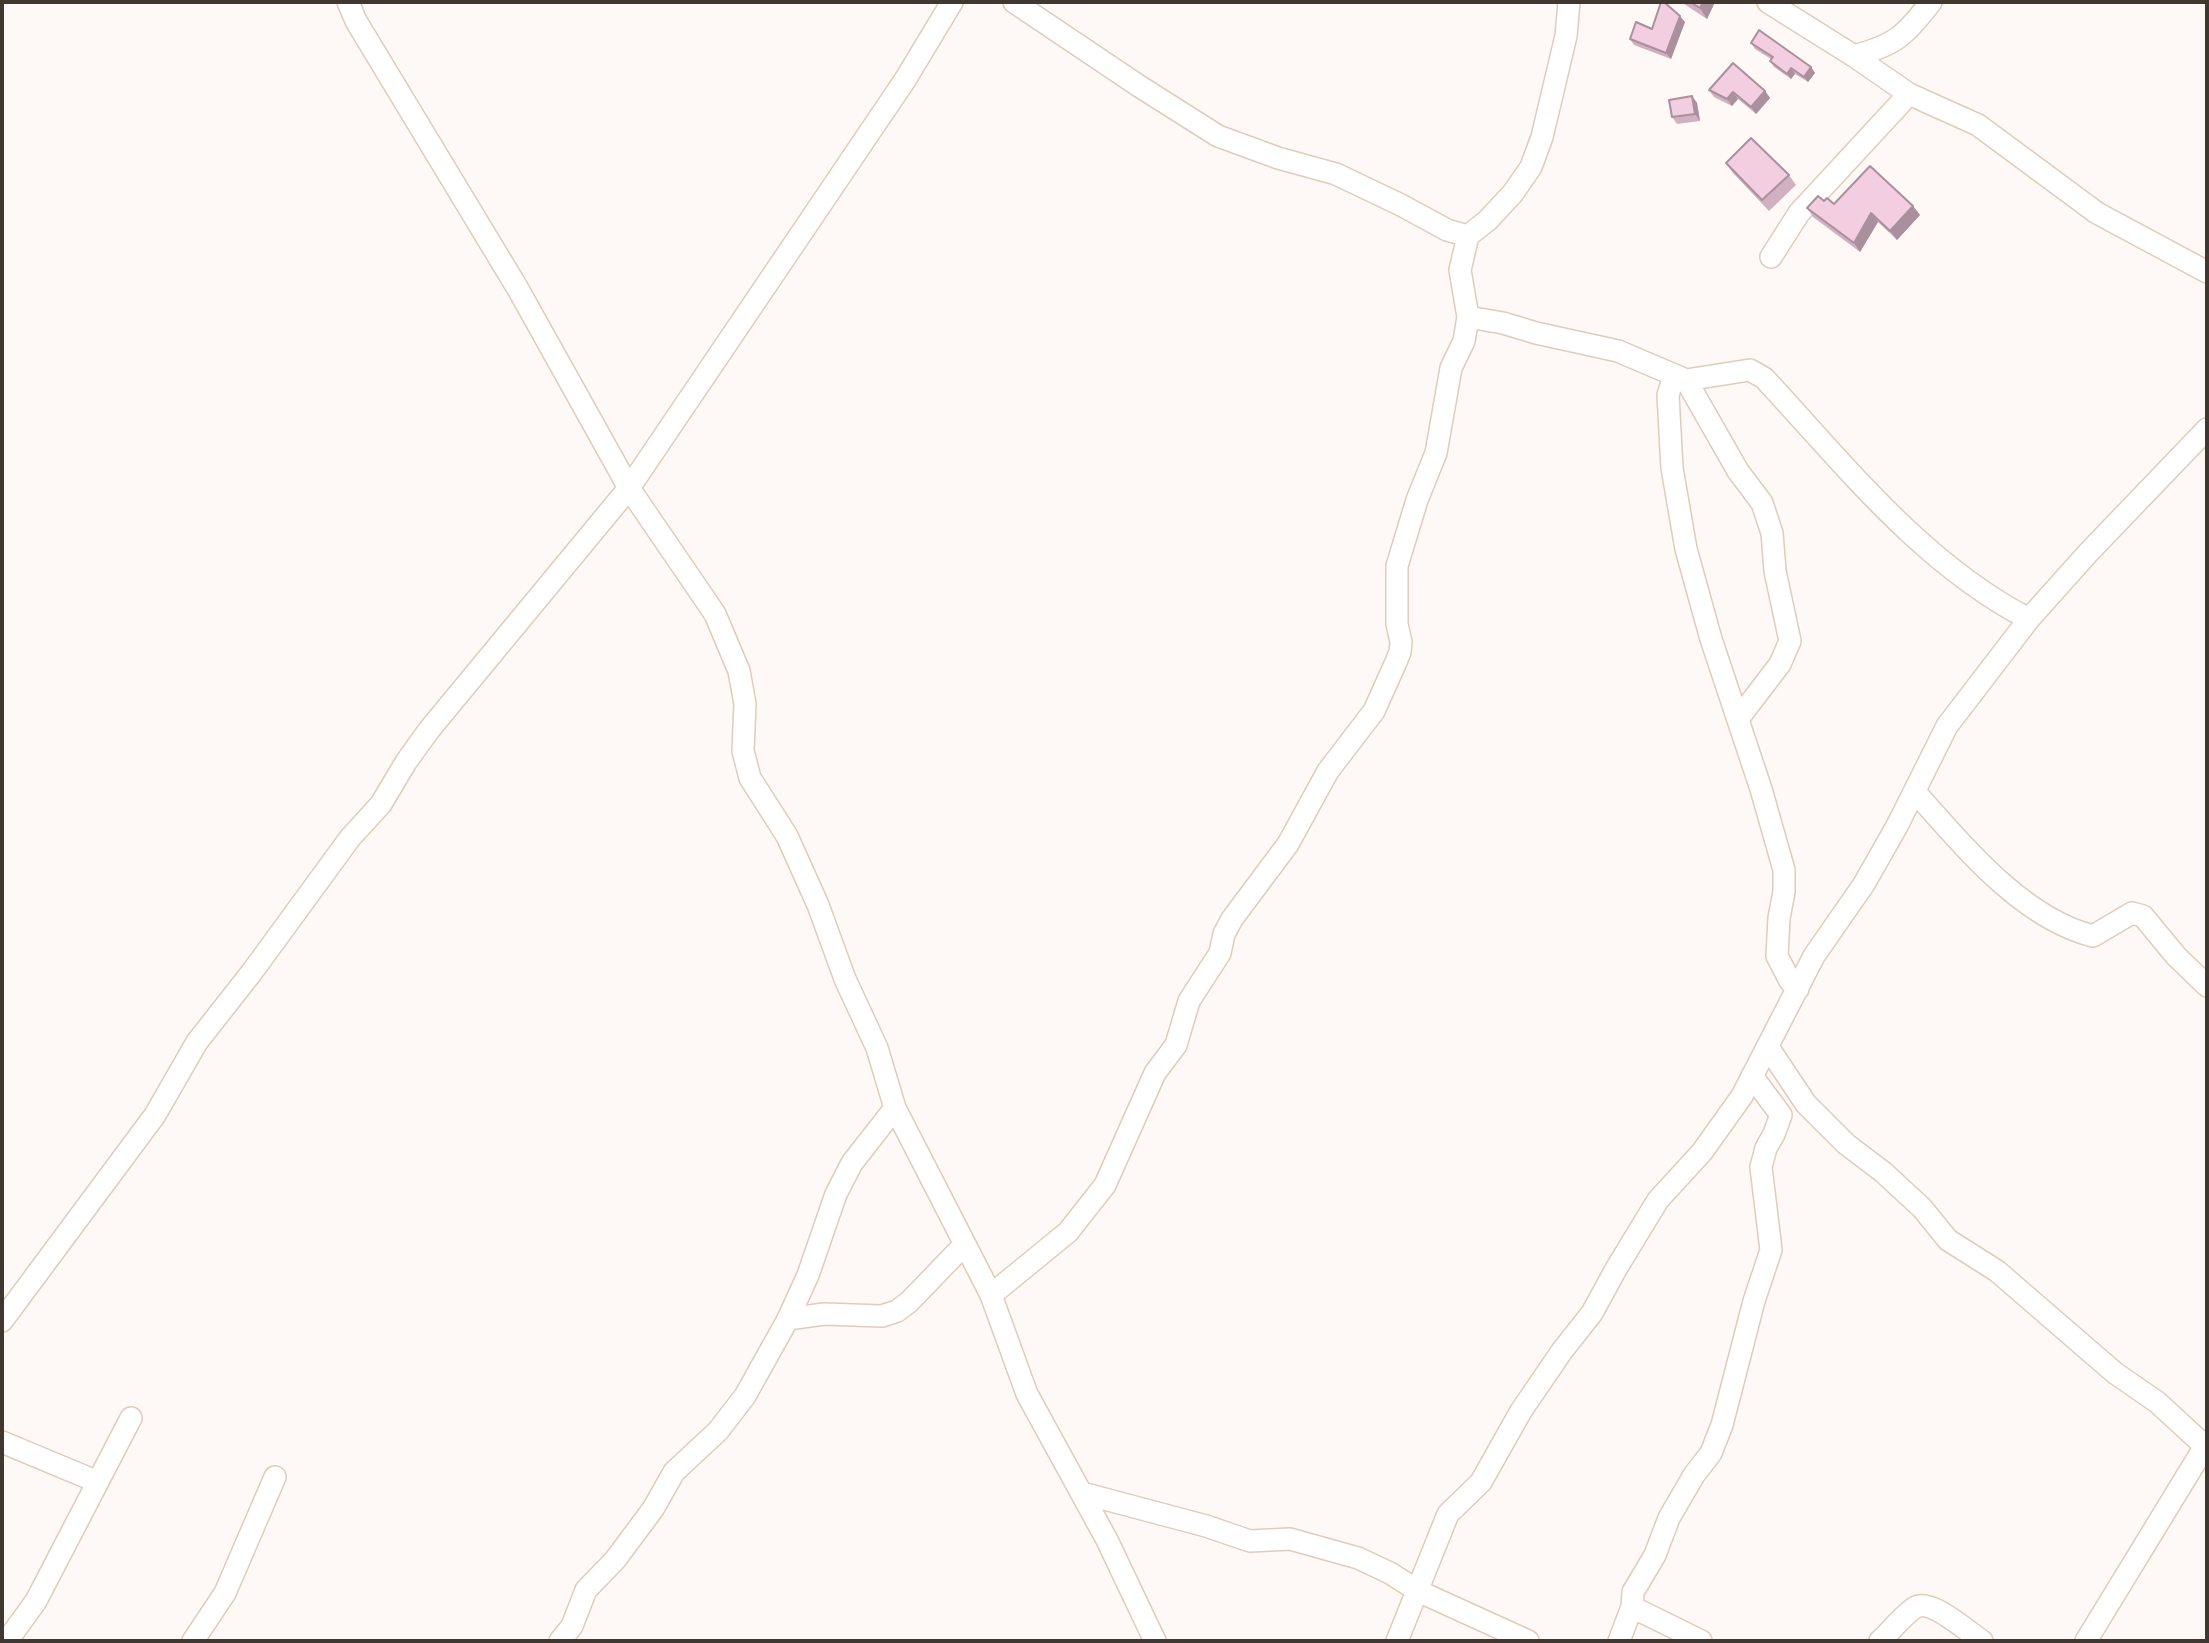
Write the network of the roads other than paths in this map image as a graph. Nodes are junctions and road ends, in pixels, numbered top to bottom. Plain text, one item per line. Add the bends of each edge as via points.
1 (348, 2) edge
2 (952, 2) edge
3 (1014, 2) edge
4 (1569, 2) edge
5 (1768, 2) edge
6 (1931, 2) edge
7 (1854, 56) junction
8 (1909, 94) junction
9 (1468, 236) junction
10 (1771, 257) dead end
11 (2207, 272) edge
12 (1468, 317) junction
13 (1680, 378) junction
14 (2207, 429) edge
15 (629, 488) junction
16 (2029, 619) junction
17 (1738, 719) junction
18 (1914, 792) junction
19 (2207, 986) edge
20 (1798, 989) junction
21 (1768, 1047) junction
22 (1752, 1076) junction
23 (1806, 1104) junction
24 (895, 1108) junction
25 (1781, 1115) junction
26 (964, 1245) junction
27 (991, 1295) junction
28 (788, 1319) junction
29 (2, 1321) edge
30 (131, 1418) dead end
31 (2, 1442) edge
32 (2207, 1446) edge
33 (275, 1477) dead end
34 (98, 1482) junction
35 (1082, 1493) junction
36 (1418, 1591) junction
37 (1632, 1607) junction
38 (7, 1641) edge
39 (193, 1641) edge
40 (560, 1641) edge
41 (1155, 1641) edge
42 (1397, 1641) edge
43 (1528, 1641) edge
44 (1619, 1641) edge
45 (1701, 1641) edge
46 (1880, 1641) edge
47 (1982, 1641) edge
48 (2087, 1641) edge

1 - 15 street via 518,289
2 - 15 street via 905,80
3 - 9 street via 1218,136 1336,174
4 - 9 street via 1566,36 1531,167 1513,193
5 - 7 street
6 - 7 street via 1902,37
7 - 8 street
8 - 10 street via 1799,213
8 - 11 street via 1978,125 2097,213
9 - 12 street via 1460,270
12 - 13 street via 1618,351
12 - 27 street via 1444,396 1436,453 1397,566 1400,652 1374,711 1328,771 1288,844 1232,919 1220,953 1189,1001 1176,1045 1155,1073 1105,1185 1068,1232
13 - 16 street via 1750,370 1764,378 1894,518 1971,583
13 - 17 street via 1668,395 1672,468 1686,549
13 - 17 street via 1762,503 1772,533 1790,641 1780,664
14 - 16 street
15 - 24 street via 720,625 739,671 745,704 743,751 750,778 787,836 818,905 877,1048
15 - 29 street via 429,730 381,804 350,838 197,1042 155,1115
16 - 18 street via 1947,726
17 - 20 street via 1784,870 1777,956
18 - 19 street via 1967,849 2041,915 2093,936 2132,913 2143,916
18 - 20 street via 1864,884 1814,956
20 - 21 street
21 - 22 street
21 - 23 street
22 - 25 street
22 - 36 street via 1702,1152 1658,1200 1592,1313 1521,1411 1481,1482 1448,1514
23 - 25 street
23 - 32 street via 1922,1208 1948,1240 1997,1271
24 - 26 street
24 - 28 street via 852,1163 836,1194
25 - 37 street via 1761,1167 1771,1250 1722,1425 1711,1453 1669,1518 1655,1555 1633,1591
26 - 27 street
26 - 28 street via 897,1311 882,1316 824,1314
27 - 35 street via 1027,1394
28 - 40 street via 745,1396 718,1431 674,1472 615,1560 586,1590 572,1626
30 - 34 street
31 - 34 street
32 - 48 street
33 - 39 street via 225,1593
34 - 38 street via 36,1601
35 - 36 street via 1250,1541 1290,1539 1322,1546 1390,1573
35 - 41 street
36 - 42 street
36 - 43 street
37 - 44 street
37 - 45 street
46 - 47 street via 1916,1607 1926,1605

